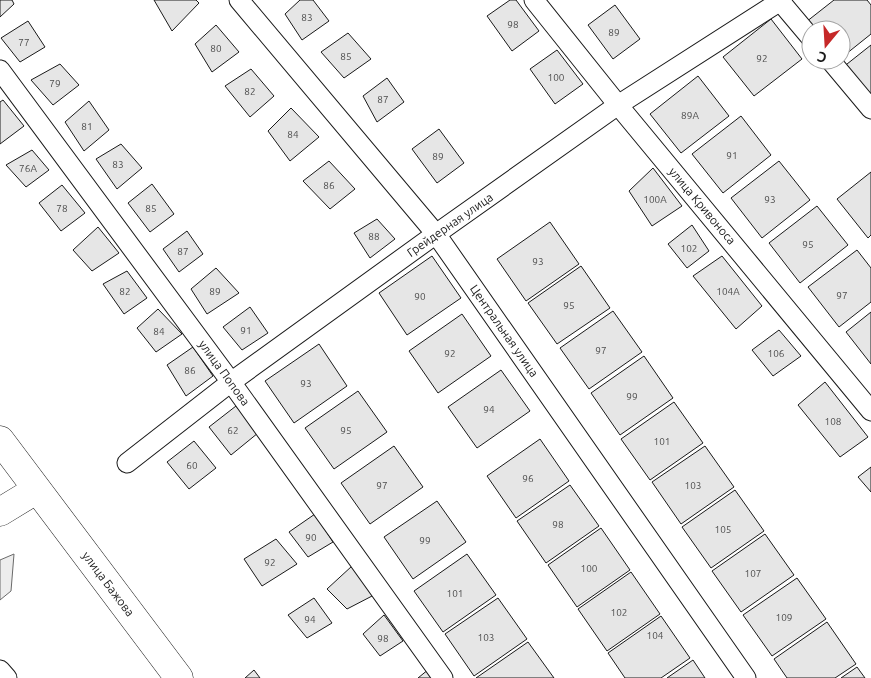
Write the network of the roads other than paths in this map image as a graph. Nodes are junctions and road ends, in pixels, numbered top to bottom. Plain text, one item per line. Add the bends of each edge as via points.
1 (240, 0) edge
2 (534, 0) edge
3 (780, 0) edge
4 (801, 26) edge
5 (0, 70) edge
6 (838, 70) edge
7 (618, 105) junction
8 (871, 109) edge
9 (436, 234) junction
10 (231, 382) junction
11 (871, 411) edge
12 (0, 440) edge
13 (127, 463) dead end
14 (36, 490) junction
15 (0, 512) edge
16 (0, 670) edge
17 (7, 678) edge
18 (179, 678) edge
19 (443, 678) edge
20 (746, 678) edge

1 - 9 street, Центральная улица
2 - 7 street, улица Кривоноса
3 - 4 street
3 - 7 street, Грейдерная улица
5 - 10 street, улица Попова
6 - 8 street
7 - 9 street, Грейдерная улица
7 - 11 street, улица Кривоноса
9 - 10 street, Грейдерная улица
9 - 20 street, Центральная улица
10 - 13 street, Грейдерная улица
10 - 19 street, улица Попова
12 - 14 main road, улица Бажова
14 - 15 main road
14 - 18 main road, улица Бажова
16 - 17 street

